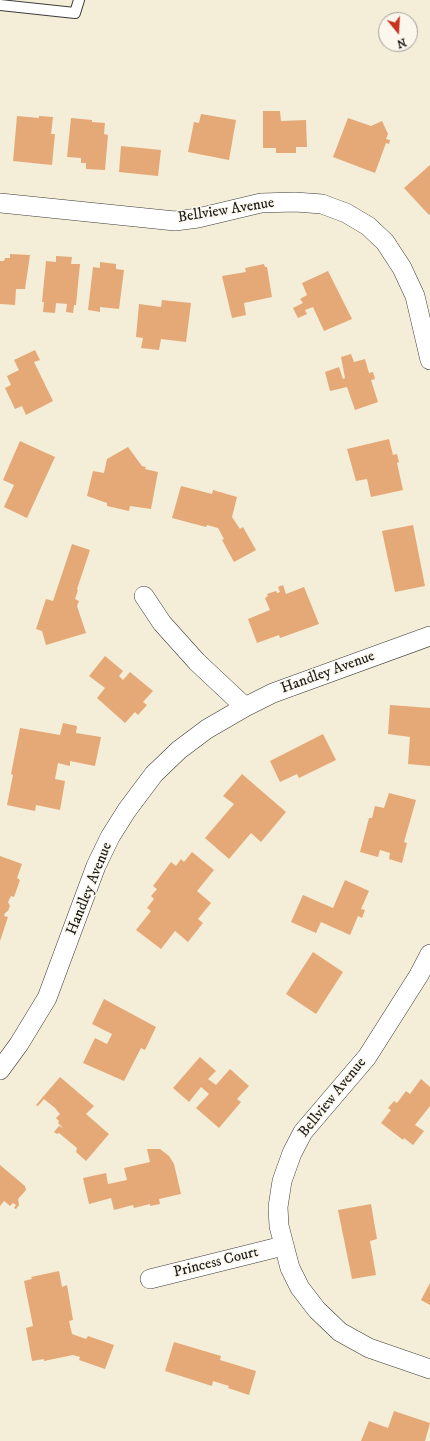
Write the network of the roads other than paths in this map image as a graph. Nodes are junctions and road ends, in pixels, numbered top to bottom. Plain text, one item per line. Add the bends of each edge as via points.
1 (79, 0) edge
2 (0, 5) edge
3 (0, 203) edge
4 (430, 360) edge
5 (144, 596) dead end
6 (430, 636) edge
7 (245, 708) junction
8 (430, 954) edge
9 (0, 1070) edge
10 (283, 1246) junction
11 (150, 1279) dead end
12 (430, 1369) edge

1 - 2 lane via 75,13
3 - 4 street, Bellview Avenue via 175,220 198,218 261,204 322,204 368,226 384,242 402,268 415,296
5 - 7 street via 162,623 187,651
6 - 7 street, Handley Avenue via 273,693
7 - 9 street, Handley Avenue via 207,729 179,750 154,774 127,810 96,866 47,998
8 - 10 street, Bellview Avenue via 389,1025 367,1056 303,1132 292,1153 282,1181 278,1207
10 - 11 street, Princess Court
10 - 12 street, Bellview Avenue via 300,1288 317,1310 340,1332 369,1348

